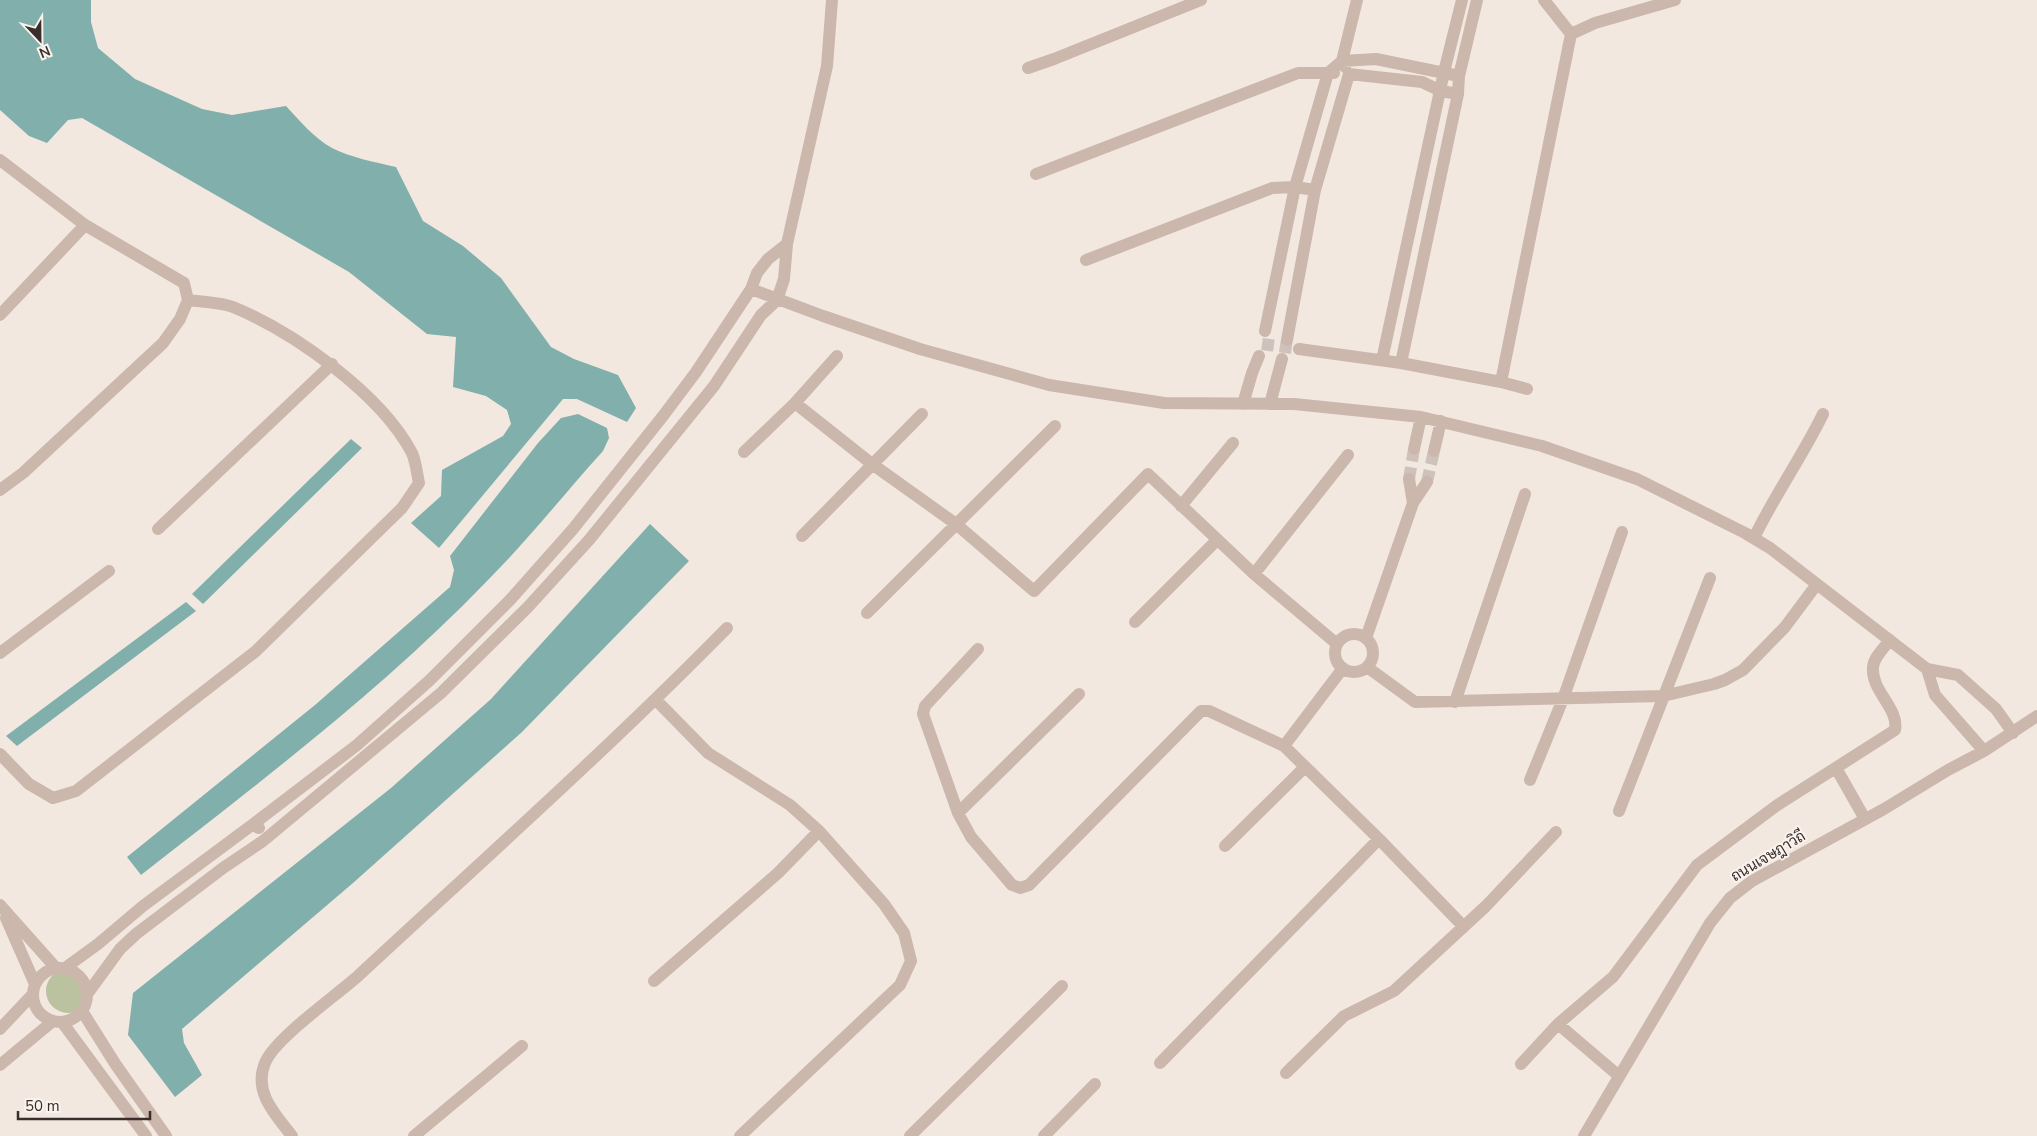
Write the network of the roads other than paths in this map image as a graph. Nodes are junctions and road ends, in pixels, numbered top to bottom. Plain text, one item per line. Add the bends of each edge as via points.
1 (832, 0) edge
2 (1201, 0) edge
3 (1357, 0) edge
4 (1462, 0) edge
5 (1477, 0) edge
6 (1544, 0) edge
7 (1675, 0) edge
8 (1570, 34) junction
9 (1342, 61) junction
10 (1028, 68) dead end
11 (1444, 72) junction
12 (1328, 73) junction
13 (1349, 74) junction
14 (1459, 76) junction
15 (1441, 91) junction
16 (1458, 94) junction
17 (0, 160) edge
18 (1036, 174) dead end
19 (1295, 187) junction
20 (1316, 190) junction
21 (85, 224) junction
22 (787, 244) junction
23 (1086, 260) dead end
24 (751, 289) junction
25 (188, 300) junction
26 (777, 300) junction
27 (0, 315) edge
28 (1265, 331) dead end
29 (1287, 340) dead end
30 (1299, 350) tunnel mouth
31 (837, 356) dead end
32 (1259, 356) dead end
33 (1282, 359) dead end
34 (1382, 360) junction
35 (1401, 363) junction
36 (332, 364) junction
37 (1502, 382) junction
38 (1527, 389) dead end
39 (795, 403) junction
40 (1243, 404) junction
41 (1270, 404) junction
42 (922, 414) dead end
43 (1823, 414) dead end
44 (663, 416) junction
45 (1421, 417) junction
46 (1441, 421) junction
47 (1056, 426) dead end
48 (678, 432) junction
49 (1233, 443) dead end
50 (1414, 449) tunnel mouth
51 (1434, 451) tunnel mouth
52 (744, 452) dead end
53 (1348, 454) dead end
54 (872, 464) junction
55 (1410, 479) tunnel mouth
56 (1427, 482) tunnel mouth
57 (0, 490) edge
58 (1525, 494) dead end
59 (1413, 503) junction
60 (1181, 506) junction
61 (956, 524) junction
62 (158, 529) dead end
63 (1622, 532) dead end
64 (802, 536) dead end
65 (1754, 538) junction
66 (1217, 540) junction
67 (109, 571) dead end
68 (1254, 574) junction
69 (1710, 578) dead end
70 (1817, 584) junction
71 (867, 613) dead end
72 (1135, 622) dead end
73 (727, 628) dead end
74 (1366, 638) junction
75 (1890, 640) junction
76 (1337, 644) junction
77 (978, 649) dead end
78 (0, 653) edge
79 (1367, 667) junction
80 (1342, 668) junction
81 (1927, 669) junction
82 (1079, 694) dead end
83 (1663, 696) junction
84 (1563, 699) junction
85 (656, 700) junction
86 (1455, 702) junction
87 (2037, 716) edge
88 (2013, 733) junction
89 (1284, 746) junction
90 (1984, 751) junction
91 (0, 754) edge
92 (1305, 767) junction
93 (1836, 768) junction
94 (1530, 780) dead end
95 (1619, 810) dead end
96 (958, 812) junction
97 (1865, 819) junction
98 (252, 825) junction
99 (819, 831) junction
100 (1556, 832) dead end
101 (1379, 839) junction
102 (263, 841) junction
103 (1225, 846) dead end
104 (2, 907) edge
105 (1464, 927) junction
106 (61, 968) junction
107 (654, 981) dead end
108 (1062, 986) dead end
109 (34, 990) junction
110 (88, 992) junction
111 (82, 1011) junction
112 (57, 1022) junction
113 (1558, 1024) junction
114 (0, 1029) edge
115 (522, 1046) dead end
116 (1160, 1063) dead end
117 (1521, 1064) dead end
118 (0, 1065) edge
119 (1286, 1073) dead end
120 (1619, 1076) junction
121 (1095, 1084) dead end
122 (744, 1135) edge
123 (146, 1136) edge
124 (166, 1136) edge
125 (292, 1136) edge
126 (414, 1136) edge
127 (910, 1136) edge
128 (1044, 1136) edge
129 (1584, 1136) edge

1 - 22 street via 827,66
2 - 10 street
3 - 9 street
4 - 11 street
5 - 14 street
6 - 8 street
7 - 8 street via 1601,21
8 - 37 street
9 - 11 street via 1376,59
9 - 12 street
9 - 13 street
11 - 14 street
11 - 15 street
12 - 13 street
12 - 18 street via 1298,72
12 - 19 street
13 - 15 street via 1422,82
13 - 20 street
14 - 16 street
15 - 16 street
15 - 34 street
16 - 35 street
17 - 21 street
19 - 20 street
19 - 23 street via 1272,188
19 - 28 street
20 - 29 street
21 - 25 street via 184,283
21 - 27 street
22 - 24 street via 768,259 757,273
22 - 26 street via 784,279
24 - 26 street
24 - 44 street
25 - 36 street via 232,306 296,339
25 - 57 street via 180,319 163,342 23,473
26 - 40 street via 920,349 1049,385 1164,403
26 - 48 street via 761,315 714,386
30 - 34 street
31 - 39 street
32 - 40 street
33 - 41 street
34 - 35 street
35 - 37 street
36 - 62 street
36 - 91 street via 385,415 412,454 418,483 402,508 256,651 76,791 53,798 29,784
37 - 38 street
39 - 52 street
39 - 54 street
40 - 41 street
41 - 45 street
42 - 54 street
43 - 65 street
44 - 48 street via 680,424
44 - 98 street via 573,529 510,600 430,680 358,746
45 - 46 street
45 - 50 street
46 - 51 street
46 - 65 street via 1542,446 1637,479
47 - 61 street
48 - 102 street via 589,540 528,607 441,692
49 - 60 street
53 - 68 street
54 - 61 street
54 - 64 street
55 - 59 street
56 - 59 street
58 - 86 street
59 - 74 street
60 - 61 street via 1148,474 1034,591
60 - 66 street
61 - 71 street
63 - 84 street
65 - 70 street
66 - 68 street
66 - 72 street
67 - 78 street
68 - 76 street
69 - 83 street
70 - 75 street
70 - 83 street via 1785,627 1743,670 1714,684
73 - 85 street
74 - 76 street via 1353,634
74 - 79 street via 1373,655
75 - 81 street
75 - 93 street via 1873,667 1875,680 1895,718 1895,730
76 - 80 street via 1335,657
77 - 96 street via 925,706 923,714
79 - 80 street via 1355,672
79 - 86 street via 1415,702
80 - 89 street
81 - 88 street via 1958,675 1996,709
81 - 90 street via 1935,694
82 - 96 street
83 - 84 street
83 - 95 street
84 - 86 street
84 - 94 street
85 - 99 street via 708,753 790,806
85 - 125 street via 347,986 276,1045 265,1061 260,1077 265,1101
87 - 88 street, ถนนเจษฎาวิถี
88 - 90 street, ถนนเจษฎาวิถี
89 - 92 street
89 - 96 street via 1209,711 1201,711 1029,885 1020,888 1012,885 971,837
90 - 97 street, ถนนเจษฎาวิถี
92 - 101 street
92 - 103 street
93 - 97 street
93 - 113 street via 1776,806 1697,865 1613,977
97 - 120 street, ถนนเจษฎาวิถี via 1752,881 1730,898 1710,923
98 - 102 street via 261,829
98 - 106 street via 143,906 98,944
99 - 107 street via 778,874
99 - 122 street via 884,904 904,933 911,961 900,985
100 - 105 street
101 - 105 street
101 - 116 street
102 - 110 street via 223,868 120,949
104 - 106 street
104 - 109 street
105 - 119 street via 1394,991 1344,1016
106 - 109 street via 40,976
106 - 110 street via 81,976
108 - 127 street
109 - 112 street via 34,1004 38,1012
109 - 114 street
110 - 111 street
111 - 112 street via 73,1019
111 - 124 street
112 - 118 street
112 - 123 street
113 - 117 street
113 - 120 street
115 - 126 street
120 - 129 street, ถนนเจษฎาวิถี
121 - 128 street

